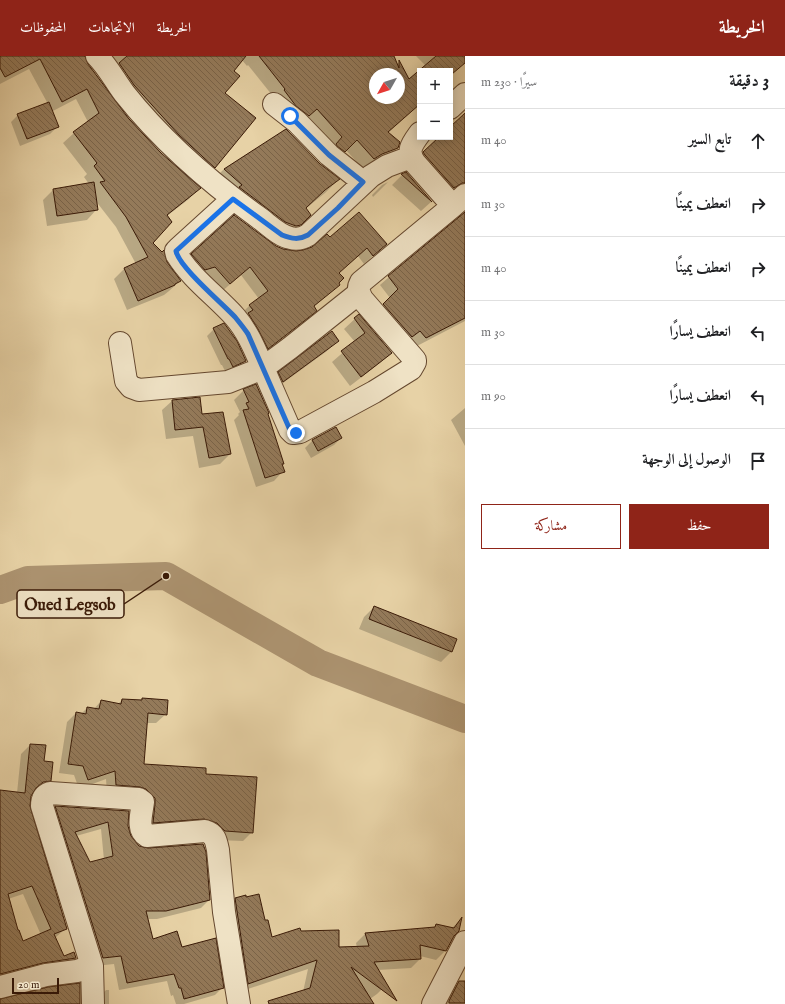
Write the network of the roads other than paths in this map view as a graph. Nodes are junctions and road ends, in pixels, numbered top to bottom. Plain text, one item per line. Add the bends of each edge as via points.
1 (97, 56) edge
2 (465, 94) edge
3 (274, 104) dead end
4 (453, 105) edge
5 (417, 137) edge
6 (411, 158) junction
7 (363, 182) junction
8 (233, 199) junction
9 (459, 200) edge
10 (359, 293) junction
11 (120, 343) dead end
12 (263, 368) junction
13 (465, 942) edge
14 (92, 966) junction
15 (0, 987) edge
16 (93, 1004) edge
17 (239, 1004) edge
18 (433, 1004) edge

1 - 8 street via 124,93 161,134 197,170
2 - 4 street
3 - 7 street via 297,122 329,155
5 - 6 street via 410,149
6 - 7 street via 379,170
6 - 9 street
7 - 8 street via 303,238 282,235
8 - 12 street via 176,251 192,275 234,316 248,334
9 - 10 street via 361,282
10 - 12 street
10 - 12 street via 362,300 415,360 411,369 374,392 293,433
11 - 12 street via 126,381 130,387 139,390 228,382
13 - 18 street
14 - 15 street
14 - 16 street
14 - 17 street via 42,806 43,799 50,793 139,799 143,802 140,824 142,832 147,836 205,832 212,834 218,850 224,912

